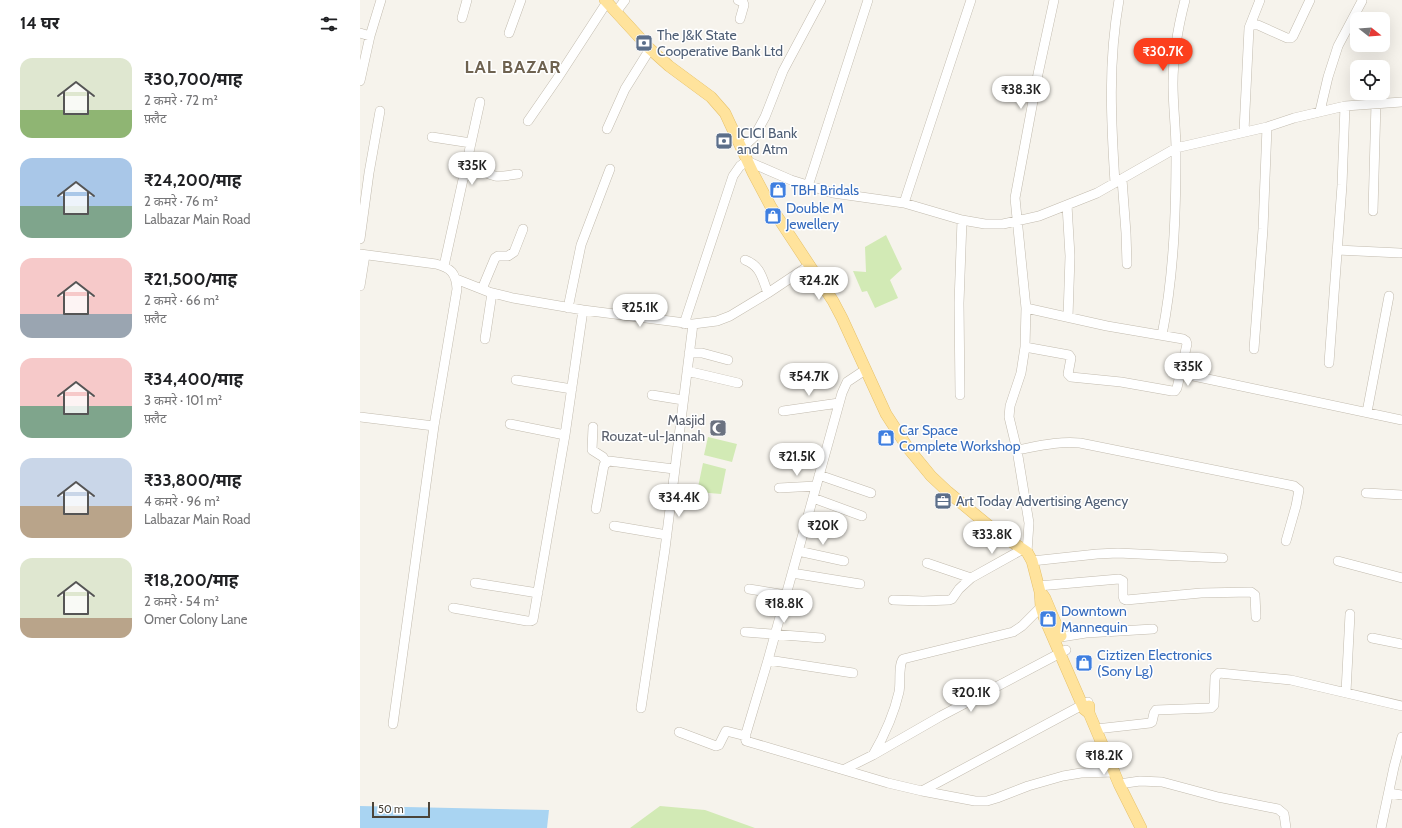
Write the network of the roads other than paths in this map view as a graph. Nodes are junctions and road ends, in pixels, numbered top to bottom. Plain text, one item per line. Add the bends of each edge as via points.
1 (381, 0) edge
2 (467, 0) edge
3 (521, 0) edge
4 (625, 0) edge
5 (738, 0) edge
6 (821, 0) edge
7 (868, 0) edge
8 (971, 0) edge
9 (1054, 0) edge
10 (1119, 0) edge
11 (1184, 0) edge
12 (1260, 0) edge
13 (1310, 0) edge
14 (606, 1) edge
15 (1362, 1) edge
16 (616, 12) junction
17 (462, 18) dead end
18 (740, 19) dead end
19 (1251, 25) junction
20 (360, 33) edge
21 (509, 33) dead end
22 (370, 36) junction
23 (650, 49) junction
24 (360, 81) edge
25 (480, 102) dead end
26 (1402, 102) edge
27 (1376, 103) junction
28 (1345, 106) junction
29 (380, 111) dead end
30 (1320, 111) junction
31 (528, 121) dead end
32 (1267, 127) junction
33 (607, 129) dead end
34 (1244, 131) junction
35 (432, 137) dead end
36 (471, 143) junction
37 (742, 148) junction
38 (1176, 148) junction
39 (748, 161) junction
40 (610, 169) dead end
41 (518, 174) dead end
42 (463, 178) junction
43 (1119, 181) junction
44 (808, 186) junction
45 (904, 203) junction
46 (1067, 205) junction
47 (1373, 211) dead end
48 (962, 220) junction
49 (1018, 221) junction
50 (523, 229) dead end
51 (360, 239) edge
52 (1337, 250) junction
53 (1400, 253) dead end
54 (362, 254) edge
55 (744, 260) dead end
56 (1127, 264) dead end
57 (810, 265) junction
58 (444, 266) junction
59 (456, 279) junction
60 (360, 286) edge
61 (482, 289) junction
62 (492, 293) junction
63 (768, 294) junction
64 (1389, 296) dead end
65 (568, 308) junction
66 (1026, 308) junction
67 (583, 310) junction
68 (1068, 317) junction
69 (688, 324) junction
70 (1162, 335) junction
71 (485, 339) dead end
72 (1025, 347) junction
73 (1254, 349) dead end
74 (689, 353) junction
75 (728, 360) dead end
76 (1329, 363) dead end
77 (865, 370) junction
78 (687, 371) junction
79 (1181, 373) junction
80 (516, 380) dead end
81 (738, 383) dead end
82 (572, 390) junction
83 (652, 394) dead end
84 (960, 395) dead end
85 (683, 400) junction
86 (839, 403) junction
87 (782, 411) dead end
88 (1367, 412) junction
89 (360, 417) edge
90 (1402, 420) edge
91 (510, 424) dead end
92 (434, 426) junction
93 (593, 427) dead end
94 (565, 435) junction
95 (1017, 450) junction
96 (606, 462) junction
97 (674, 469) junction
98 (820, 475) junction
99 (816, 486) junction
100 (778, 488) dead end
101 (871, 493) dead end
102 (1366, 493) dead end
103 (1402, 495) edge
104 (813, 498) junction
105 (596, 509) dead end
106 (862, 516) dead end
107 (614, 526) dead end
108 (667, 535) junction
109 (1286, 541) dead end
110 (798, 551) junction
111 (1027, 554) junction
112 (1223, 558) dead end
113 (844, 560) dead end
114 (1338, 561) dead end
115 (927, 563) dead end
116 (792, 573) junction
117 (971, 578) junction
118 (1402, 578) edge
119 (474, 583) dead end
120 (860, 584) dead end
121 (749, 589) dead end
122 (1039, 589) junction
123 (538, 593) junction
124 (786, 595) junction
125 (893, 600) dead end
126 (1041, 607) junction
127 (453, 608) dead end
128 (1350, 614) dead end
129 (1256, 617) dead end
130 (1153, 628) dead end
131 (745, 632) dead end
132 (776, 634) junction
133 (1061, 637) junction
134 (821, 638) dead end
135 (1372, 638) dead end
136 (1402, 644) edge
137 (1063, 652) junction
138 (768, 660) junction
139 (853, 673) dead end
140 (1346, 692) junction
141 (1402, 706) edge
142 (1086, 707) junction
143 (641, 708) dead end
144 (393, 724) dead end
145 (1096, 729) junction
146 (678, 732) dead end
147 (746, 736) junction
148 (1402, 737) edge
149 (873, 755) junction
150 (845, 769) junction
151 (1115, 772) junction
152 (1119, 784) junction
153 (922, 791) junction
154 (1388, 793) junction
155 (1402, 795) edge
156 (1141, 828) edge
157 (1286, 828) edge
158 (1381, 828) edge

1 - 22 street
2 - 17 street
3 - 21 street
4 - 16 street
5 - 18 street via 744,5
6 - 37 street via 783,71 765,117 754,137
7 - 44 street
8 - 45 street
9 - 49 street via 1014,198
10 - 43 street via 1110,85
11 - 38 street via 1174,57
12 - 19 street
13 - 19 street via 1290,38 1258,25
14 - 16 main road
14 - 31 street
15 - 30 street via 1338,46
16 - 23 main road
19 - 34 street
20 - 22 street
22 - 24 street
23 - 33 street via 621,97
23 - 37 main road via 722,108
25 - 36 street
26 - 27 street
27 - 28 street
27 - 47 street
28 - 30 street
28 - 52 street
29 - 51 street
30 - 32 street
32 - 34 street
32 - 73 street
34 - 38 street
35 - 36 street
36 - 42 street
37 - 39 main road
38 - 43 street
38 - 70 street via 1175,240
39 - 44 street
39 - 57 main road via 772,207
39 - 69 street via 740,166 733,176
40 - 65 street via 581,245
41 - 42 street via 495,176 478,169
42 - 58 street
43 - 46 street
43 - 56 street
44 - 45 street via 833,193
45 - 48 street
46 - 49 street
46 - 68 street via 1070,256
48 - 49 street via 985,224
48 - 84 street via 959,303
49 - 66 street
50 - 61 street via 514,252 508,256 495,258
52 - 53 street
52 - 76 street
54 - 58 street
54 - 60 street
55 - 63 street via 757,267
57 - 63 street
57 - 77 main road via 842,318
58 - 59 street via 452,271
59 - 61 street
59 - 92 street via 457,289
61 - 62 street
62 - 65 street
62 - 71 street
63 - 69 street via 717,321
64 - 88 street
65 - 67 street
66 - 68 street
66 - 72 street
67 - 69 street
67 - 82 street
68 - 70 street
69 - 74 street
70 - 79 street via 1186,341
72 - 79 street via 1070,356 1068,374 1071,377 1175,391
72 - 95 street via 1021,373 1010,406
74 - 75 street via 702,353
74 - 78 street
77 - 86 street via 847,382
77 - 111 main road via 886,414 927,472 994,530
78 - 81 street
78 - 85 street
79 - 88 street
80 - 82 street
82 - 94 street
83 - 85 street
85 - 97 street
86 - 87 street
86 - 98 street
88 - 90 street
89 - 92 street
91 - 94 street
92 - 144 street
93 - 96 street via 592,450
94 - 123 street
95 - 109 street via 1050,443 1080,443 1294,486 1298,490 1296,506
95 - 111 street via 1030,523
96 - 97 street
96 - 105 street
97 - 108 street
98 - 99 street
98 - 101 street
99 - 100 street
99 - 104 street
102 - 103 street
104 - 106 street
104 - 110 street
107 - 108 street
108 - 143 street
110 - 113 street
110 - 116 street
111 - 112 street
111 - 117 street
111 - 122 main road
114 - 118 street
115 - 117 street
116 - 120 street
116 - 124 street
117 - 125 street via 949,600
119 - 123 street
121 - 124 street
122 - 126 main road
122 - 129 street via 1119,578 1123,581 1123,596 1126,600 1201,593 1251,592 1255,595
122 - 133 main road
123 - 127 street via 531,621
124 - 132 street
126 - 137 main road
126 - 149 street via 1013,632 903,659 896,702
128 - 140 street
130 - 133 street via 1086,632
131 - 132 street
132 - 134 street
132 - 138 street
133 - 137 main road
135 - 136 street
137 - 142 main road
137 - 149 street
138 - 139 street
138 - 147 street
140 - 141 street
140 - 145 street via 1292,680 1218,673 1215,677 1214,705 1211,708 1156,710 1150,723
142 - 145 main road
142 - 153 street
145 - 151 main road
146 - 147 street via 716,746 726,732
147 - 150 street via 746,741 749,742
148 - 154 street
149 - 150 street
150 - 153 street
151 - 152 main road
151 - 153 street via 1063,776 986,801
152 - 156 main road
152 - 157 street via 1140,781 1162,782 1278,809 1284,814
154 - 155 street
154 - 158 street

